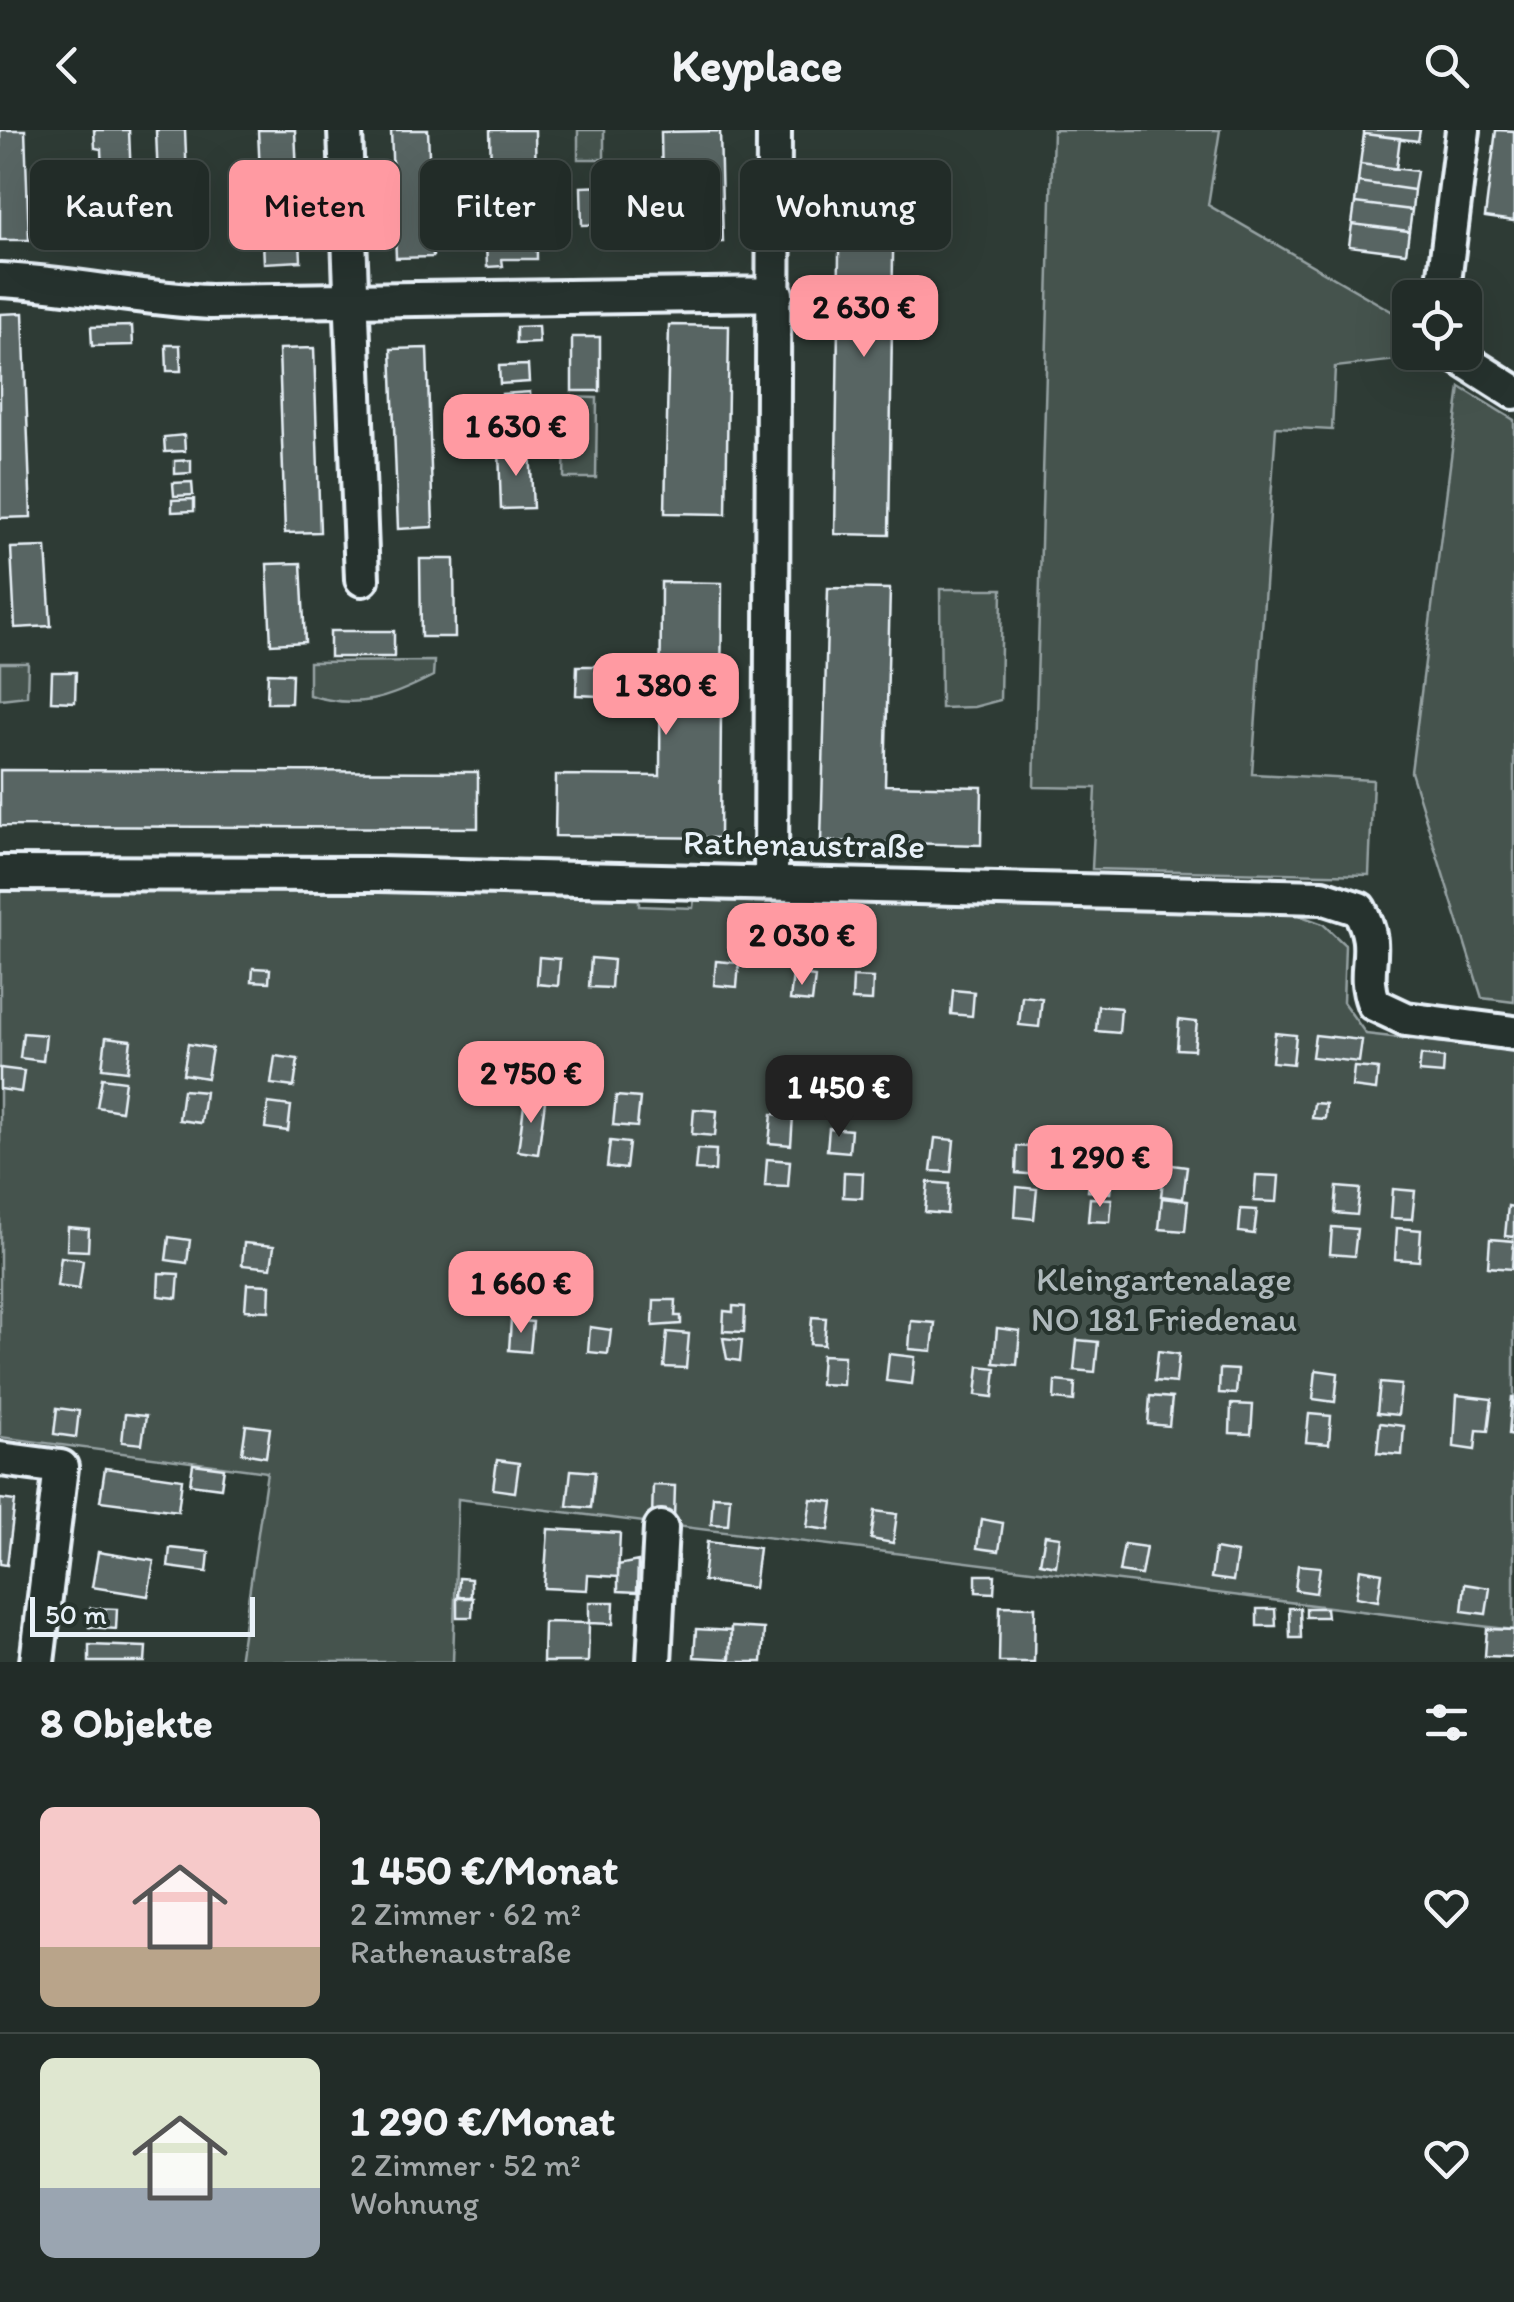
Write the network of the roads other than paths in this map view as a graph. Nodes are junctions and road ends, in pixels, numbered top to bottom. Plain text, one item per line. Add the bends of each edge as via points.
1 (345, 130) edge
2 (774, 130) edge
3 (1463, 130) edge
4 (0, 280) edge
5 (1444, 280) edge
6 (776, 294) junction
7 (350, 301) junction
8 (1479, 370) edge
9 (1514, 392) edge
10 (362, 579) dead end
11 (0, 873) edge
12 (771, 883) junction
13 (1514, 1032) edge
14 (0, 1459) edge
15 (662, 1528) dead end
16 (36, 1662) edge
17 (654, 1662) edge

1 - 7 street
2 - 6 street
3 - 5 street
4 - 7 street via 54,282 149,300
6 - 7 street
6 - 12 street
7 - 10 street
8 - 9 street
11 - 12 street, Rathenaustraße
12 - 13 street, Rathenaustraße via 1322,897 1359,909 1373,934 1368,987 1374,1004 1406,1019
14 - 16 street via 61,1467
15 - 17 street

